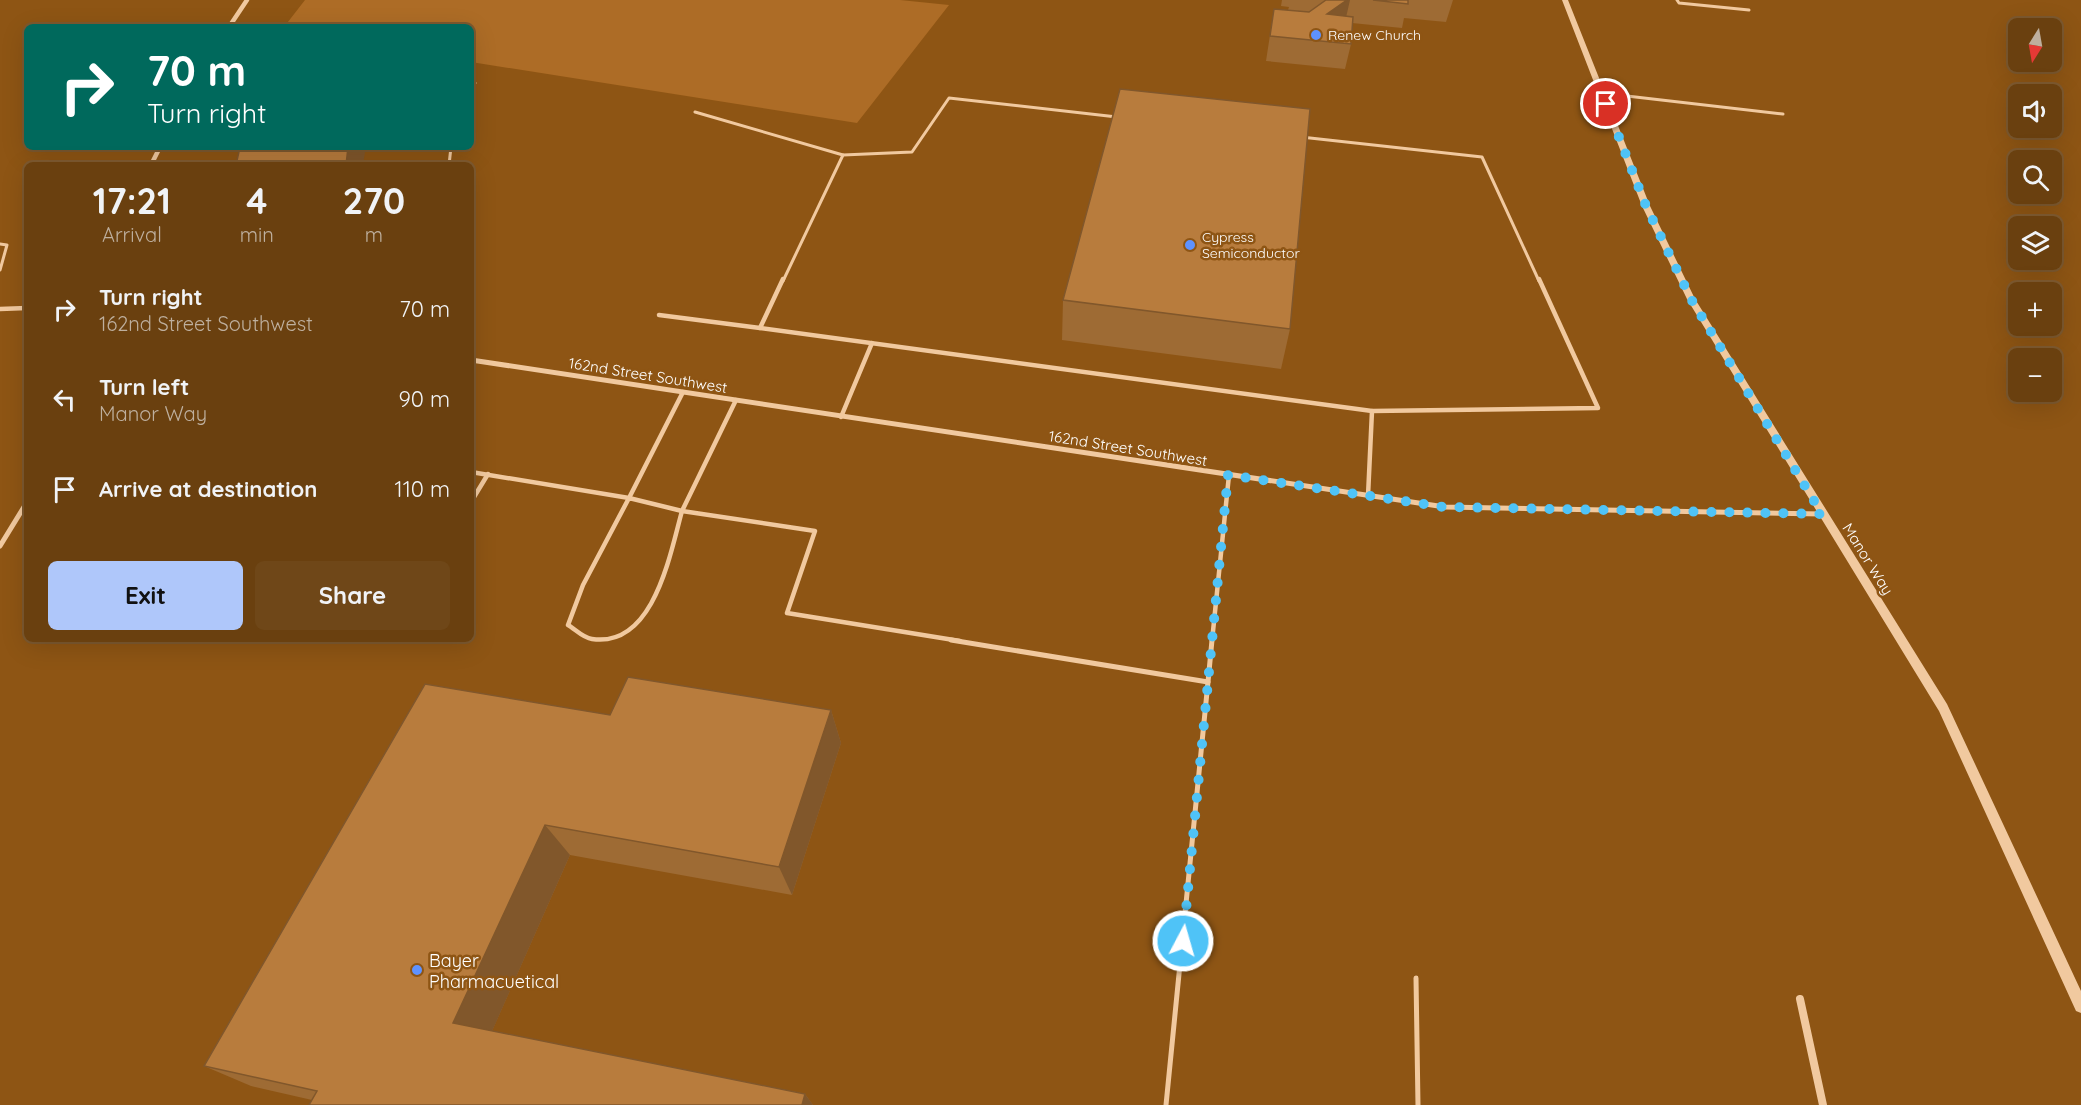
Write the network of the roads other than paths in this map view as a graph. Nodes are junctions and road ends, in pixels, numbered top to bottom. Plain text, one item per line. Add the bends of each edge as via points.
1 (247, 0) edge
2 (1565, 0) edge
3 (1677, 0) edge
4 (1749, 10) dead end
5 (231, 24) edge
6 (1601, 93) junction
7 (694, 112) dead end
8 (1783, 114) dead end
9 (1124, 118) edge
10 (1300, 137) edge
11 (843, 155) junction
12 (0, 244) edge
13 (0, 270) edge
14 (24, 308) edge
15 (0, 309) edge
16 (659, 315) dead end
17 (760, 328) junction
18 (872, 343) junction
19 (474, 360) edge
20 (683, 392) junction
21 (736, 400) junction
22 (1372, 411) junction
23 (842, 417) junction
24 (474, 472) edge
25 (488, 474) junction
26 (1228, 475) junction
27 (1368, 496) junction
28 (474, 497) edge
29 (629, 498) junction
30 (24, 507) edge
31 (682, 511) junction
32 (1822, 514) junction
33 (0, 546) edge
34 (1208, 682) junction
35 (1416, 978) dead end
36 (1800, 999) dead end
37 (2081, 1006) edge
38 (1166, 1105) edge
39 (1419, 1105) edge
40 (1823, 1105) edge

1 - 5 street
2 - 6 street, Manor Way
3 - 4 lane
6 - 8 lane
6 - 32 street, Manor Way via 1646,206 1691,299
7 - 11 lane
9 - 11 lane via 949,98 912,152
10 - 22 lane via 1482,157 1598,408
11 - 17 lane
12 - 13 lane via 7,245
14 - 15 lane
16 - 17 lane
17 - 18 lane
18 - 22 lane
18 - 23 lane
19 - 20 street, 162nd Street Southwest
20 - 21 street, 162nd Street Southwest
20 - 29 lane
21 - 23 street, 162nd Street Southwest
21 - 31 lane
22 - 27 lane
23 - 26 street, 162nd Street Southwest
24 - 25 lane
25 - 28 lane
25 - 29 lane
26 - 27 street, 162nd Street Southwest
26 - 34 lane
27 - 32 street, 162nd Street Southwest via 1444,507
29 - 31 lane
29 - 31 lane via 583,585 568,625 590,639 617,638 639,624 654,603
30 - 33 street
31 - 34 lane via 815,531 787,613
32 - 37 street, Manor Way via 1943,708
34 - 38 lane
35 - 39 lane
36 - 40 street

